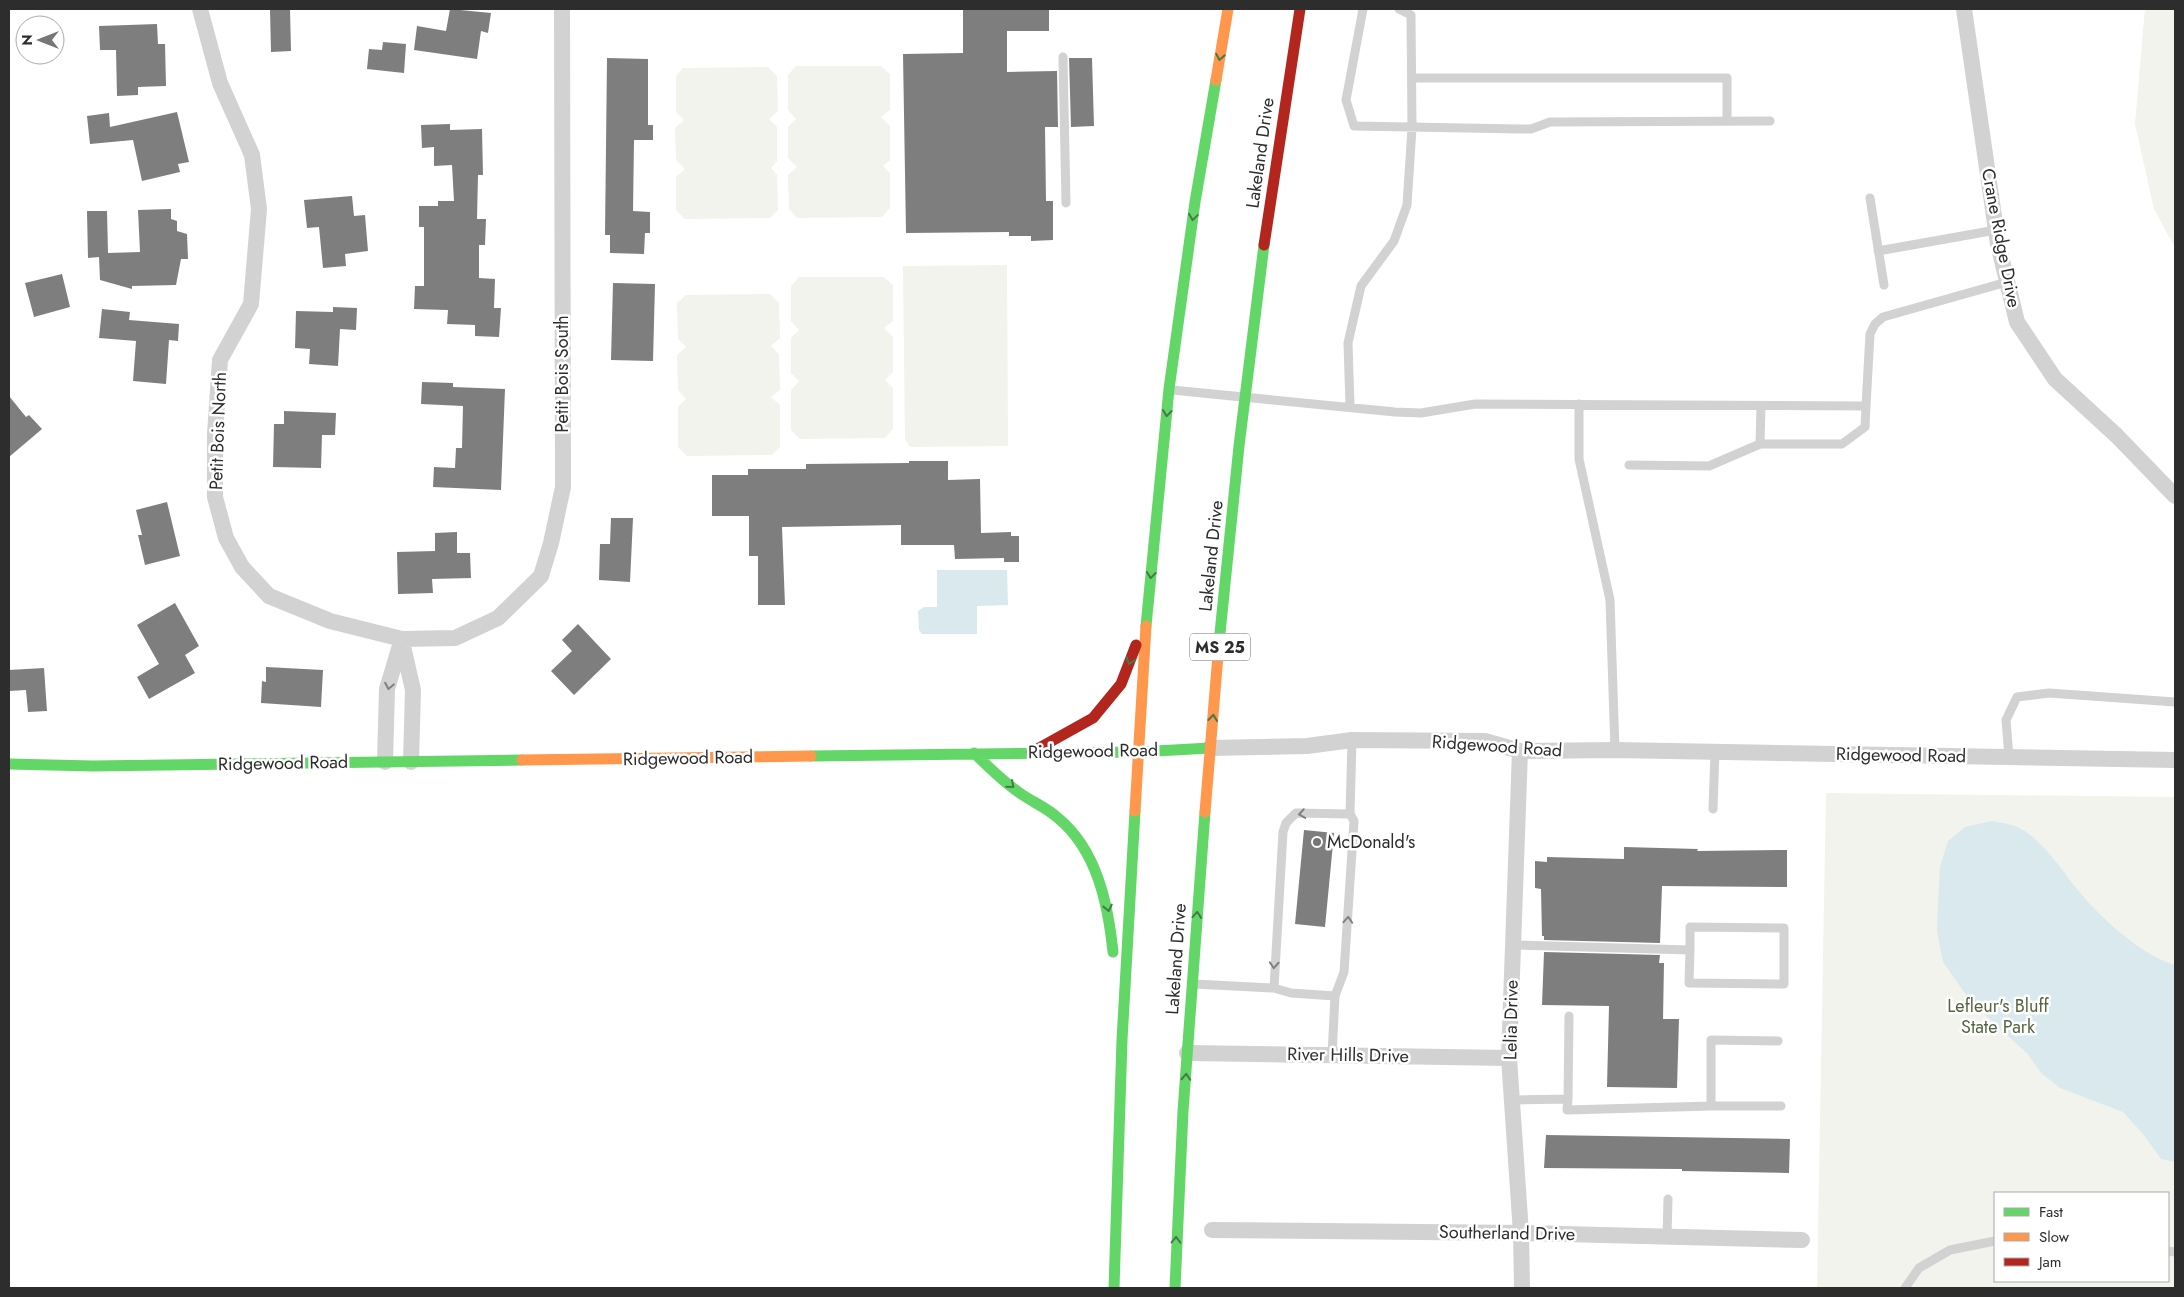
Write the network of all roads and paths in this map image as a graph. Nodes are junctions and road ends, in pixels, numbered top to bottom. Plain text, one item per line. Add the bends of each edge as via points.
1 (200, 9) edge
2 (562, 9) edge
3 (1228, 9) edge
4 (1300, 9) edge
5 (1363, 9) edge
6 (1399, 9) edge
7 (1964, 9) edge
8 (1063, 57) dead end
9 (1412, 78) junction
10 (1770, 120) dead end
11 (1728, 121) junction
12 (1412, 128) junction
13 (1870, 198) dead end
14 (1066, 203) dead end
15 (1996, 230) junction
16 (1878, 251) junction
17 (2007, 282) junction
18 (1884, 285) dead end
19 (1169, 389) junction
20 (1244, 396) junction
21 (1580, 404) junction
22 (1350, 406) junction
23 (1761, 406) junction
24 (1866, 406) junction
25 (1760, 444) junction
26 (1629, 465) dead end
27 (2172, 487) edge
28 (1147, 615) junction
29 (402, 639) junction
30 (2175, 702) edge
31 (1352, 740) junction
32 (1210, 748) junction
33 (1615, 750) junction
34 (1520, 751) junction
35 (1032, 752) junction
36 (1138, 752) junction
37 (1715, 752) junction
38 (974, 753) junction
39 (2008, 757) junction
40 (2175, 760) edge
41 (385, 762) junction
42 (411, 762) junction
43 (9, 764) edge
44 (1713, 809) dead end
45 (1350, 814) junction
46 (1513, 945) junction
47 (1690, 950) junction
48 (1191, 984) junction
49 (1274, 988) junction
50 (1335, 996) junction
51 (1569, 1016) dead end
52 (1122, 1040) junction
53 (1778, 1041) dead end
54 (1187, 1053) junction
55 (1332, 1055) junction
56 (1509, 1058) junction
57 (1568, 1099) junction
58 (1512, 1100) junction
59 (1711, 1106) junction
60 (1781, 1106) dead end
61 (1668, 1199) dead end
62 (1212, 1230) dead end
63 (1521, 1233) junction
64 (1667, 1236) junction
65 (1802, 1240) dead end
66 (1994, 1241) edge
67 (1114, 1288) edge
68 (1175, 1288) edge
69 (1522, 1288) edge
70 (1905, 1288) edge

1 - 29 street, Petit Bois North via 220,83 252,155 259,209 251,304 220,360 215,497 226,538 242,567 269,596 330,621
2 - 29 street, Petit Bois South via 563,488 551,543 541,576 498,618 455,638
3 -> 19 main road via 1195,202
4 - 20 main road, Lakeland Drive / MS 25
5 - 12 lane via 1346,100 1354,126
6 - 9 lane via 1411,15
7 - 15 street, Crane Ridge Drive
8 - 14 lane
9 - 11 lane via 1727,78
9 - 12 lane
10 - 11 lane
11 - 12 lane via 1550,122 1531,129
12 - 22 lane via 1407,204 1394,241 1361,286 1354,315 1348,344
13 - 16 lane
15 - 16 lane
15 - 17 street, Crane Ridge Drive
16 - 18 lane
17 - 24 lane via 1883,317 1875,324 1870,334
17 - 27 street, Crane Ridge Drive via 2017,322 2055,379
19 - 20 lane
19 -> 28 main road
20 - 22 lane
32 -> 20 main road, Lakeland Drive / MS 25
21 - 22 lane via 1475,404 1421,413
21 - 23 lane
21 - 33 lane via 1579,459 1610,600
23 - 24 lane
23 - 25 lane
24 - 25 lane via 1865,427 1842,444
25 - 26 lane via 1709,466
28 -> 35 main road via 1121,684 1109,702 1093,718
28 - 36 main road
29 -> 41 street via 387,689
29 - 42 street via 413,690
30 - 39 lane via 2049,693 2017,697 2006,720
31 - 32 street, Ridgewood Road via 1307,746
31 - 34 street, Ridgewood Road via 1485,742
31 - 45 lane
32 - 36 main road, Ridgewood Road
48 -> 32 main road, Lakeland Drive / MS 25
33 - 34 street, Ridgewood Road
33 - 37 street, Ridgewood Road
34 - 46 street, Lelia Drive
35 - 36 main road, Ridgewood Road
35 - 38 main road, Ridgewood Road
36 - 52 main road
37 - 39 street, Ridgewood Road
37 - 44 lane
38 - 42 main road, Ridgewood Road
38 -> 52 main road via 1018,792 1044,806 1064,823 1098,871 1109,910
39 - 40 street, Ridgewood Road
41 - 42 main road, Ridgewood Road
41 - 43 main road, Ridgewood Road
45 -> 49 lane via 1296,813 1286,823 1282,841
50 -> 45 lane via 1344,972 1354,821
46 - 47 lane
46 - 56 street, Lelia Drive
47 - 47 lane via 1690,927 1784,928 1784,984 1689,983
48 - 49 lane
48 - 54 main road, Lakeland Drive / MS 25
49 - 50 lane via 1291,993
50 - 55 lane
51 - 57 lane
52 - 67 main road
53 - 59 lane via 1711,1040
54 - 55 street, River Hills Drive
68 -> 54 main road, Lakeland Drive / MS 25
55 - 56 street, River Hills Drive
56 - 58 street, Lelia Drive
57 - 58 lane
57 - 59 lane via 1567,1110
58 - 63 street, Lelia Drive
59 - 60 lane
61 - 64 lane
62 - 63 street, Southerland Drive
63 - 64 street, Southerland Drive
63 - 69 street, Lelia Drive
64 - 65 street, Southerland Drive
66 - 70 lane via 1950,1250 1919,1268

